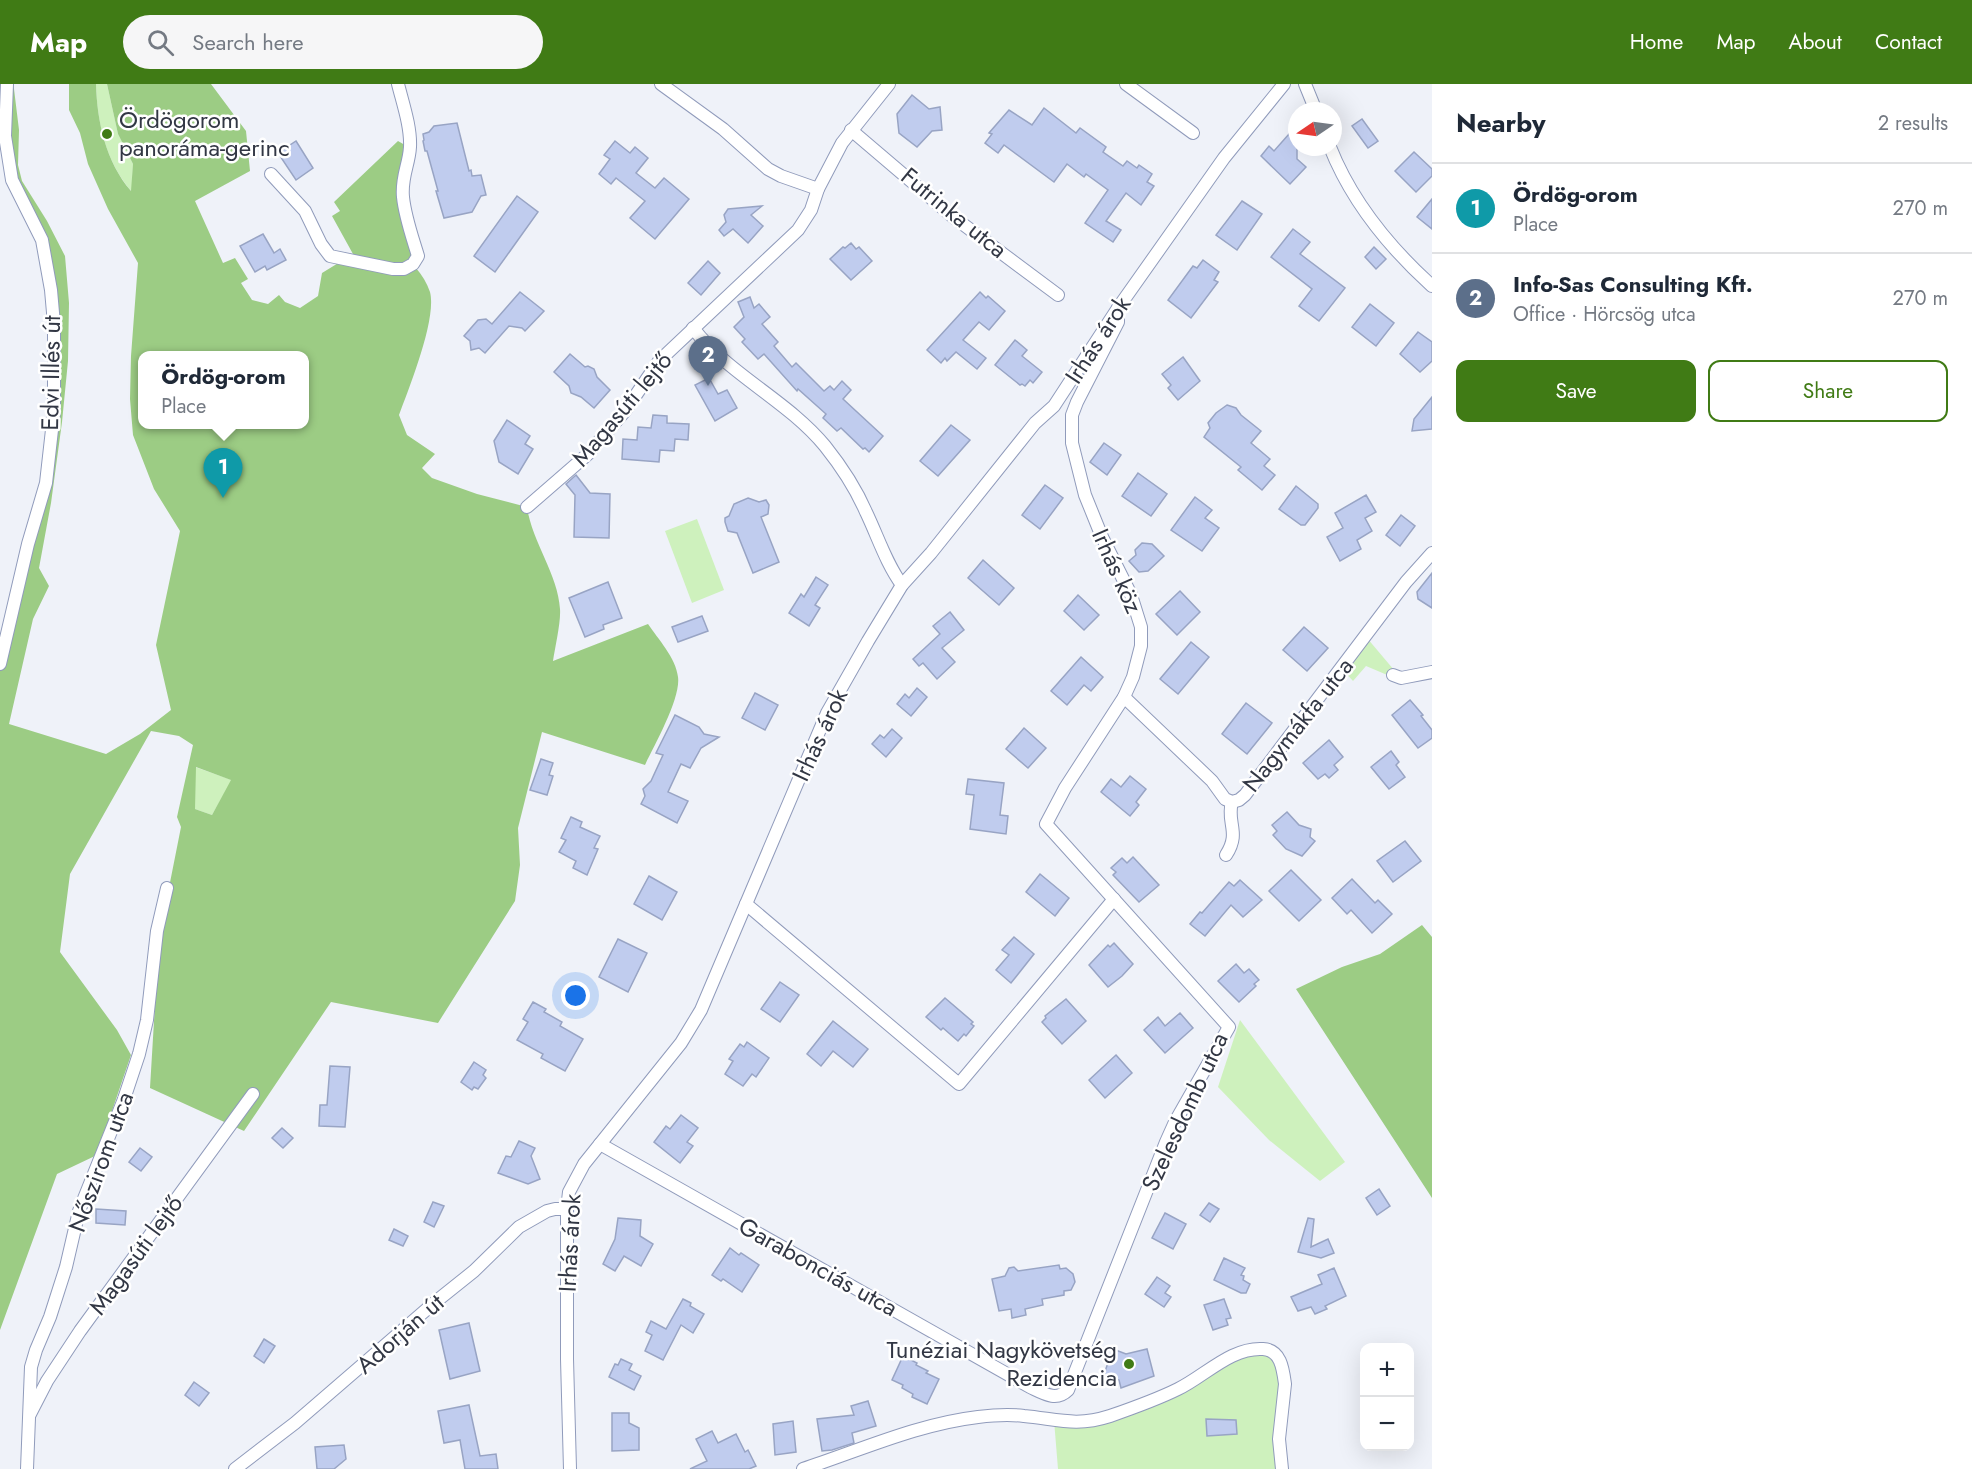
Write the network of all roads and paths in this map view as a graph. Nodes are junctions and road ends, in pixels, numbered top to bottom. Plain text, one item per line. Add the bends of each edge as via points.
1 (7, 84) edge
2 (398, 84) edge
3 (661, 84) edge
4 (889, 84) edge
5 (1126, 84) edge
6 (1284, 84) edge
7 (1305, 84) edge
8 (1312, 102) edge
9 (851, 130) junction
10 (1193, 134) dead end
11 (1334, 156) edge
12 (271, 174) dead end
13 (818, 189) junction
14 (1432, 286) edge
15 (1058, 295) dead end
16 (1118, 308) junction
17 (693, 328) junction
18 (526, 507) dead end
19 (1432, 553) edge
20 (902, 585) junction
21 (0, 664) edge
22 (1432, 672) edge
23 (1393, 675) dead end
24 (1124, 697) junction
25 (1232, 801) junction
26 (1046, 824) joint
27 (1226, 855) dead end
28 (167, 888) dead end
29 (1114, 899) junction
30 (746, 904) junction
31 (253, 1094) dead end
32 (600, 1144) junction
33 (567, 1209) junction
34 (1068, 1390) joint
35 (27, 1421) junction
36 (238, 1468) edge
37 (27, 1469) edge
38 (570, 1469) edge
39 (803, 1469) edge
40 (1282, 1469) edge

1 - 21 street, Edvi Illés út via 5,136 12,180 42,240 51,290 54,412 46,483
2 - 12 street via 410,148 403,195 418,256 413,264 393,269 330,256 305,211
3 - 13 street via 723,129 768,169
4 - 9 street, Magasúti lejtő
5 - 10 street
6 - 16 street, Irhás árok via 1224,158
7 - 8 street
9 - 13 street, Magasúti lejtő
9 - 15 street, Futrinka utca via 952,216
11 - 14 street via 1358,201 1410,266
13 - 17 street, Magasúti lejtő via 798,230
16 - 20 street, Irhás árok via 1054,406 1035,423
16 - 24 street, Irhás köz via 1118,322 1072,415 1072,443 1085,495 1139,617 1140,646
17 - 18 street, Magasúti lejtő via 659,361 625,411 588,454
17 - 20 street via 728,363 800,419 825,446 861,501 890,569
19 - 25 street, Nagymákfa utca via 1245,795
20 - 30 street, Irhás árok via 827,713
22 - 23 street via 1401,678
24 - 25 street, Nagymákfa utca via 1212,781 1225,799
24 - 26 street, Irhás köz
25 - 27 street via 1234,834
26 - 29 street, Szelesdomb utca
28 - 35 street, Nőszirom utca via 139,1054 79,1210 66,1267 36,1350
29 - 30 street via 959,1084
29 - 34 street, Szelesdomb utca via 1228,1027 1170,1132
30 - 32 street, Irhás árok via 701,1010 681,1043
31 - 35 street, Magasúti lejtő via 80,1331 46,1381
32 - 33 street, Irhás árok via 576,1176
32 - 34 street, Garabonciás utca via 1030,1387 1056,1396
33 - 36 street, Adorján út via 547,1211 519,1227 474,1271
33 - 38 street, Irhás árok
35 - 37 street, Nőszirom utca
39 - 40 street via 935,1425 979,1417 1010,1415 1088,1422 1160,1398 1249,1349 1273,1351 1284,1375 1279,1439

